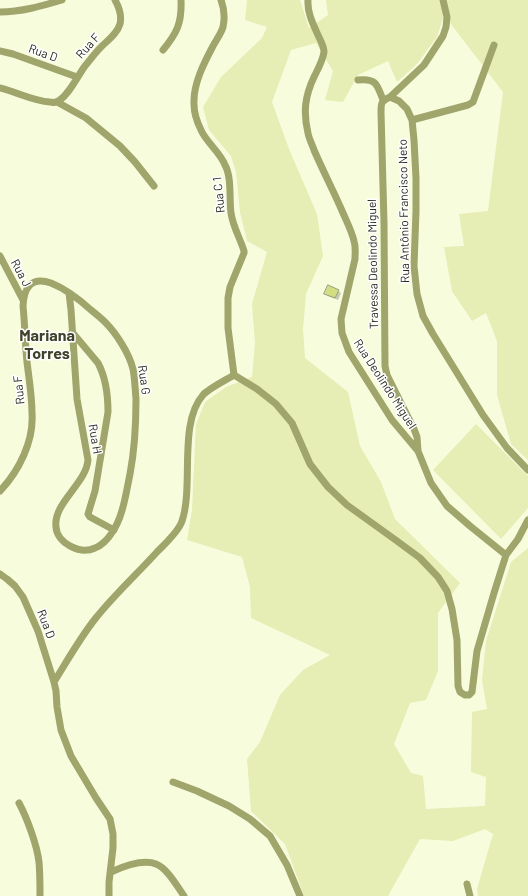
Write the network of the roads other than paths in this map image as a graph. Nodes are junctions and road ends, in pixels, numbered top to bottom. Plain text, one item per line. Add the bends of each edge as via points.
1 (62, 0) edge
2 (115, 0) edge
3 (181, 0) edge
4 (221, 0) edge
5 (308, 0) edge
6 (443, 0) edge
7 (0, 12) edge
8 (494, 45) dead end
9 (163, 50) dead end
10 (0, 51) edge
11 (77, 77) junction
12 (358, 80) dead end
13 (0, 88) edge
14 (387, 99) junction
15 (57, 102) junction
16 (412, 120) junction
17 (154, 186) dead end
18 (0, 256) edge
19 (69, 293) junction
20 (23, 300) junction
21 (72, 332) junction
22 (234, 375) junction
23 (418, 451) junction
24 (528, 470) edge
25 (0, 491) edge
26 (528, 520) edge
27 (114, 530) junction
28 (506, 555) junction
29 (0, 574) edge
30 (54, 682) junction
31 (173, 782) dead end
32 (19, 803) dead end
33 (111, 872) junction
34 (467, 884) dead end
35 (40, 896) edge
36 (109, 896) edge
37 (184, 896) edge
38 (300, 896) edge
39 (470, 896) edge

1 - 7 street via 37,7
2 - 11 street, Rua F via 119,8 120,24
3 - 9 street via 179,26
4 - 22 street, Rua C 1 via 223,27 196,85 194,110 201,130 226,165 231,213 244,251 228,298 228,328
5 - 23 street, Rua Deolindo Miguel via 308,7 324,50 306,102 308,134 354,240 355,260 341,319 342,334 349,352 392,420
6 - 14 street via 447,17 443,36 424,65
8 - 16 street via 472,102
10 - 11 street, Rua D
11 - 15 street, Rua F via 67,94
12 - 14 street via 374,82
13 - 15 street via 46,102
14 - 16 street, Rua Antônio Francisco Neto via 399,101 407,109
14 - 23 street, Travessa Deolindo Miguel via 381,104 385,366 414,429
15 - 17 street via 86,118 120,146
16 - 24 street, Rua Antônio Francisco Neto via 416,178 414,266 417,294 423,316 483,415 507,448
18 - 20 street, Rua J
19 - 20 street, Rua G via 54,284 39,281 28,287
19 - 21 street, Rua H
19 - 27 street, Rua G via 105,322 119,340 129,360 135,381 134,451 123,507
20 - 25 street, Rua F via 32,415 30,435 21,462
21 - 27 street via 98,363 108,399 95,492 88,514
21 - 27 street, Rua H via 77,399 88,460 86,470 56,516 56,528 60,539 68,545 85,550 95,549
22 - 28 street via 276,404 292,423 310,464 347,506 420,558 438,577 447,592 452,608 457,640 458,681 460,692 465,695 472,692 477,651
22 - 30 street via 204,394 192,415 182,523 95,619
23 - 28 street, Rua Deolindo Miguel via 431,484 447,506
26 - 28 street
29 - 30 street, Rua D via 15,586 23,597 38,631
30 - 33 street, Rua D via 61,730 71,756 110,819 113,834
31 - 38 street via 229,806 270,836 287,865
32 - 35 street via 36,846
33 - 36 street, Rua D
33 - 37 street via 144,862 156,864 169,874
34 - 39 street

